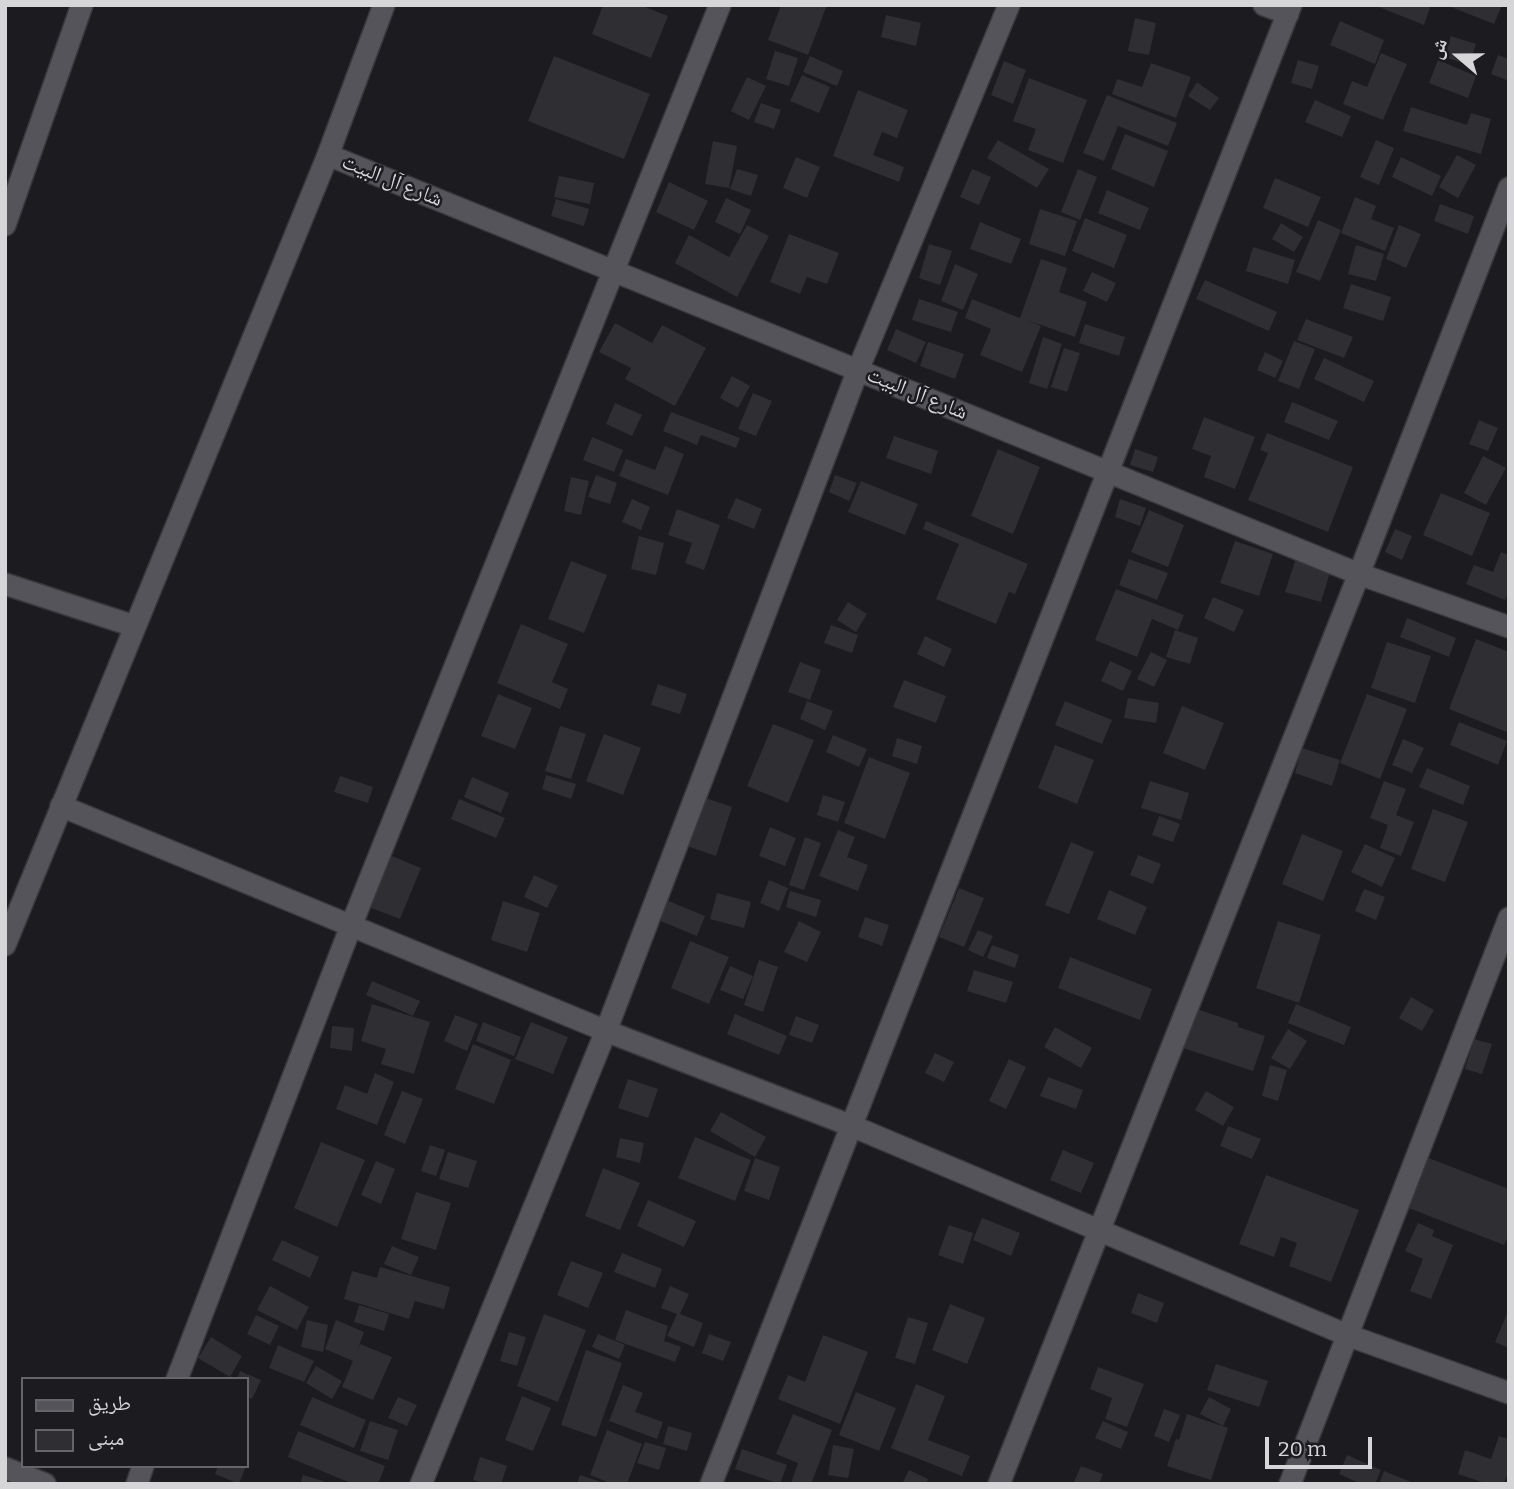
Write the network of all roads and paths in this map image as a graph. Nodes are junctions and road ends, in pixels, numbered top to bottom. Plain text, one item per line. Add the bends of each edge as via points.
1 (82, 5) edge
2 (384, 5) edge
3 (720, 5) edge
4 (1009, 5) edge
5 (1264, 5) edge
6 (1289, 9) edge
7 (328, 155) junction
8 (1509, 188) edge
9 (5, 225) edge
10 (615, 270) junction
11 (858, 370) junction
12 (1109, 471) junction
13 (1359, 574) junction
14 (5, 584) edge
15 (134, 626) junction
16 (1509, 627) edge
17 (61, 806) junction
18 (1509, 918) edge
19 (351, 926) junction
20 (5, 945) edge
21 (606, 1031) junction
22 (852, 1126) junction
23 (1100, 1230) junction
24 (1347, 1335) junction
25 (178, 1377) edge
26 (1509, 1393) edge
27 (5, 1468) edge
28 (45, 1484) edge
29 (421, 1484) edge
30 (711, 1484) edge
31 (999, 1484) edge
32 (1290, 1484) edge

1 - 9 street
2 - 7 street
3 - 10 street
4 - 11 street
5 - 6 street
6 - 12 street
7 - 10 street, شارع آل البيت
7 - 15 street
8 - 13 street
10 - 11 street, شارع آل البيت
10 - 19 street
11 - 12 street, شارع آل البيت
11 - 21 street
12 - 13 street, شارع آل البيت
12 - 22 street
13 - 16 street, شارع آل البيت
13 - 23 street
14 - 15 street
15 - 17 street
17 - 19 street
17 - 20 street
18 - 24 street
19 - 21 street
19 - 25 street
21 - 22 street
21 - 29 street
22 - 23 street
22 - 30 street
23 - 24 street
23 - 31 street
24 - 26 street
24 - 32 street
27 - 28 street

